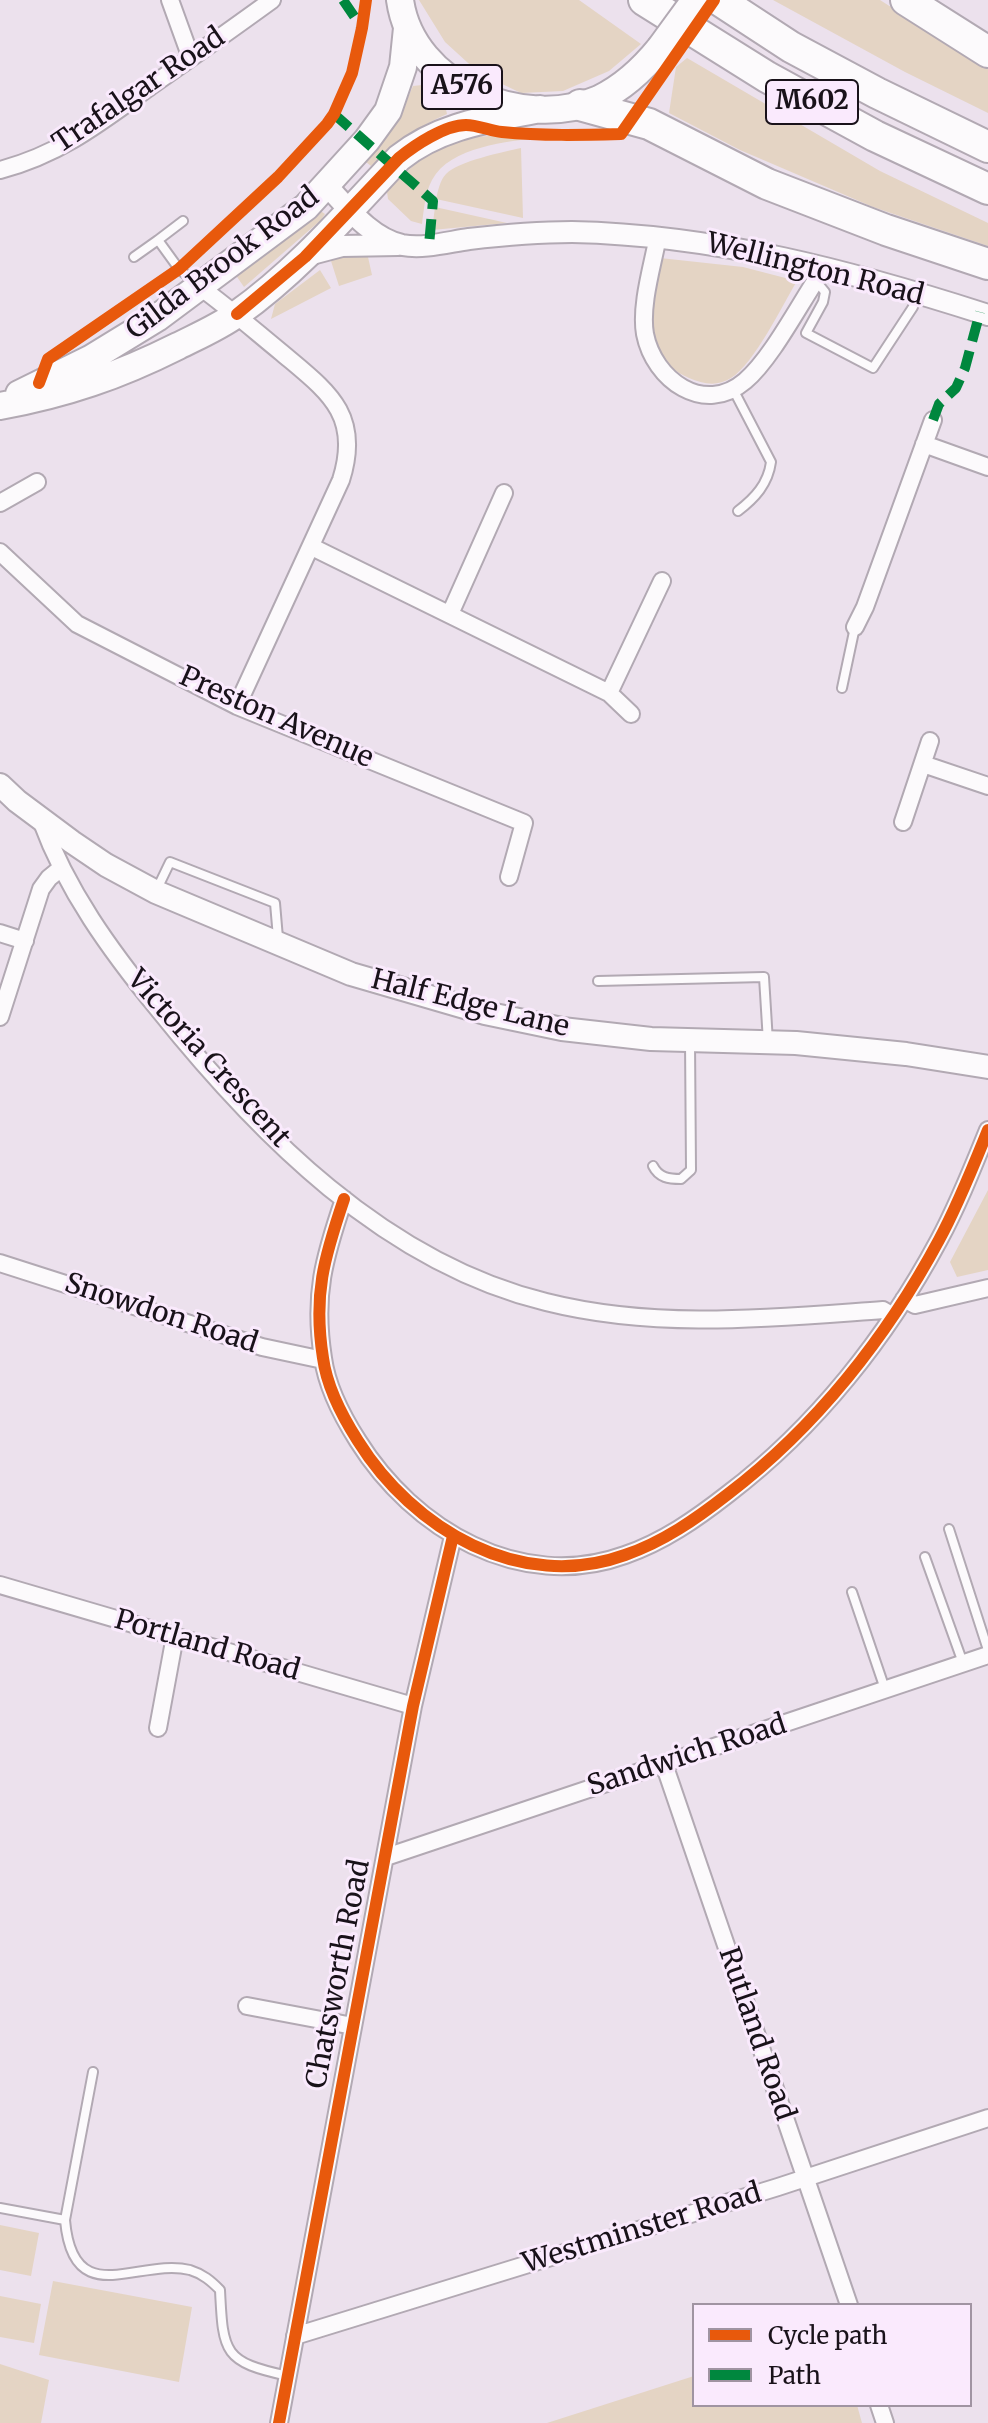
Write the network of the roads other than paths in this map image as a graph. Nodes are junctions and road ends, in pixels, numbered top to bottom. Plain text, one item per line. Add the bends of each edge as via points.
1 (170, 0) edge
2 (272, 0) edge
3 (400, 0) edge
4 (644, 0) edge
5 (695, 0) edge
6 (719, 0) edge
7 (906, 0) edge
8 (407, 28) junction
9 (988, 52) edge
10 (191, 58) junction
11 (580, 105) junction
12 (540, 109) junction
13 (988, 147) edge
14 (0, 170) edge
15 (327, 186) junction
16 (988, 189) edge
17 (350, 210) junction
18 (183, 221) dead end
19 (658, 236) junction
20 (158, 240) junction
21 (402, 245) junction
22 (134, 257) dead end
23 (305, 257) junction
24 (988, 264) edge
25 (818, 273) junction
26 (200, 287) junction
27 (916, 293) junction
28 (237, 314) junction
29 (988, 315) edge
30 (733, 389) junction
31 (0, 406) edge
32 (933, 420) dead end
33 (924, 444) junction
34 (988, 467) edge
35 (37, 482) dead end
36 (504, 493) dead end
37 (0, 503) edge
38 (738, 511) dead end
39 (312, 547) junction
40 (0, 552) edge
41 (662, 581) dead end
42 (450, 614) junction
43 (855, 627) joint
44 (842, 688) dead end
45 (609, 693) junction
46 (237, 706) junction
47 (631, 714) dead end
48 (930, 741) dead end
49 (923, 764) junction
50 (0, 785) edge
51 (988, 786) edge
52 (41, 820) junction
53 (903, 822) dead end
54 (60, 869) junction
55 (509, 877) dead end
56 (156, 892) junction
57 (0, 933) edge
58 (25, 941) junction
59 (278, 943) junction
60 (598, 981) dead end
61 (0, 1017) edge
62 (690, 1040) junction
63 (768, 1043) junction
64 (988, 1067) edge
65 (988, 1130) edge
66 (653, 1166) dead end
67 (344, 1199) junction
68 (0, 1263) edge
69 (988, 1288) edge
70 (904, 1299) junction
71 (893, 1316) junction
72 (323, 1360) junction
73 (949, 1529) dead end
74 (453, 1536) junction
75 (925, 1557) dead end
76 (0, 1585) edge
77 (852, 1592) dead end
78 (175, 1636) junction
79 (988, 1652) edge
80 (963, 1664) junction
81 (885, 1690) junction
82 (413, 1706) junction
83 (158, 1728) dead end
84 (664, 1764) junction
85 (386, 1857) junction
86 (247, 2006) dead end
87 (353, 2026) junction
88 (93, 2072) dead end
89 (988, 2118) edge
90 (806, 2178) junction
91 (0, 2208) edge
92 (65, 2220) junction
93 (848, 2303) edge
94 (295, 2336) junction
95 (288, 2376) junction
96 (279, 2423) edge

1 - 10 street
2 - 10 street, Trafalgar Road
3 - 8 main road, A576
4 - 16 highway, M602 via 767,77
5 - 11 main road, A576, bridge via 648,63 624,84
6 - 13 highway, M602 via 791,47
7 - 9 highway
8 - 12 main road, A576 via 429,61 457,84 490,100
8 - 15 main road, Gilda Brook Road / A576 via 403,67 388,111
10 - 14 street, Trafalgar Road via 58,149
11 - 12 main road, A576
11 - 24 highway via 632,118 767,184
12 - 17 main road, Gilda Brook Road / A576 via 465,124 423,141 399,158
15 - 17 street
15 - 26 main road, Gilda Brook Road / A576
17 - 21 street via 378,234
17 - 23 main road, Gilda Brook Road / A576
18 - 20 lane
19 - 21 street, Wellington Road via 526,233
19 - 25 street, Wellington Road via 736,247
19 - 30 street via 646,304 650,349 685,390 714,395
20 - 22 lane
20 - 26 lane
21 - 23 street, Wellington Road via 342,246
23 - 28 main road, Gilda Brook Road / A576
25 - 27 street, Wellington Road
25 - 27 lane via 825,292 806,333 873,368 913,307
25 - 30 street via 760,365
26 - 28 street
26 - 31 main road, Gilda Brook Road / A576 via 115,345
27 - 29 street, Wellington Road
28 - 31 main road, Gilda Brook Road / A576 via 104,379 52,397
28 - 39 street via 319,383 344,421 345,466
30 - 38 lane via 771,462 759,492
32 - 33 street
33 - 34 street
33 - 43 street
35 - 37 street
36 - 42 street
39 - 42 street
39 - 46 street
40 - 46 street, Preston Avenue via 77,624
41 - 45 street
42 - 45 street
43 - 44 lane
45 - 47 street
46 - 55 street, Preston Avenue via 524,823
48 - 49 street
49 - 51 street
49 - 53 street
50 - 52 main road, Half Edge Lane
52 - 54 street, Victoria Crescent
52 - 56 main road, Half Edge Lane
54 - 58 street via 41,889
54 - 67 street, Victoria Crescent via 125,968 188,1047 280,1144
56 - 59 main road, Half Edge Lane
56 - 59 lane via 170,862 275,903
57 - 58 street
58 - 61 street
59 - 62 main road, Half Edge Lane via 351,974 485,1013 562,1029
60 - 63 lane via 764,977
62 - 63 main road, Half Edge Lane
62 - 66 lane via 691,1170 681,1179 669,1179
63 - 64 main road, Half Edge Lane via 906,1054
65 - 70 street via 939,1240
67 - 71 street, Victoria Crescent via 465,1274 570,1308 670,1320 883,1310
67 - 72 street via 319,1292
68 - 72 street, Snowdon Road via 262,1347
69 - 70 street via 915,1305
70 - 71 street
71 - 74 street via 826,1403 775,1456 663,1538 610,1560 559,1566 507,1558
72 - 74 street via 339,1408 379,1474
73 - 79 lane
74 - 82 street, Chatsworth Road
75 - 80 lane
76 - 78 street, Portland Road
77 - 81 lane
78 - 82 street, Portland Road
78 - 83 street
79 - 80 street, Sandwich Road
80 - 81 street, Sandwich Road
81 - 84 street, Sandwich Road
82 - 85 street, Chatsworth Road
84 - 85 street, Sandwich Road
84 - 90 street, Rutland Road
85 - 87 street, Chatsworth Road
86 - 87 street
87 - 94 street, Chatsworth Road
88 - 92 lane
89 - 90 street, Westminster Road
90 - 93 street, Rutland Road
90 - 94 street, Westminster Road
91 - 92 lane
92 - 95 lane via 74,2257 99,2275 164,2268 206,2277 220,2290 226,2343 236,2359
94 - 95 street, Chatsworth Road
95 - 96 street, Chatsworth Road

